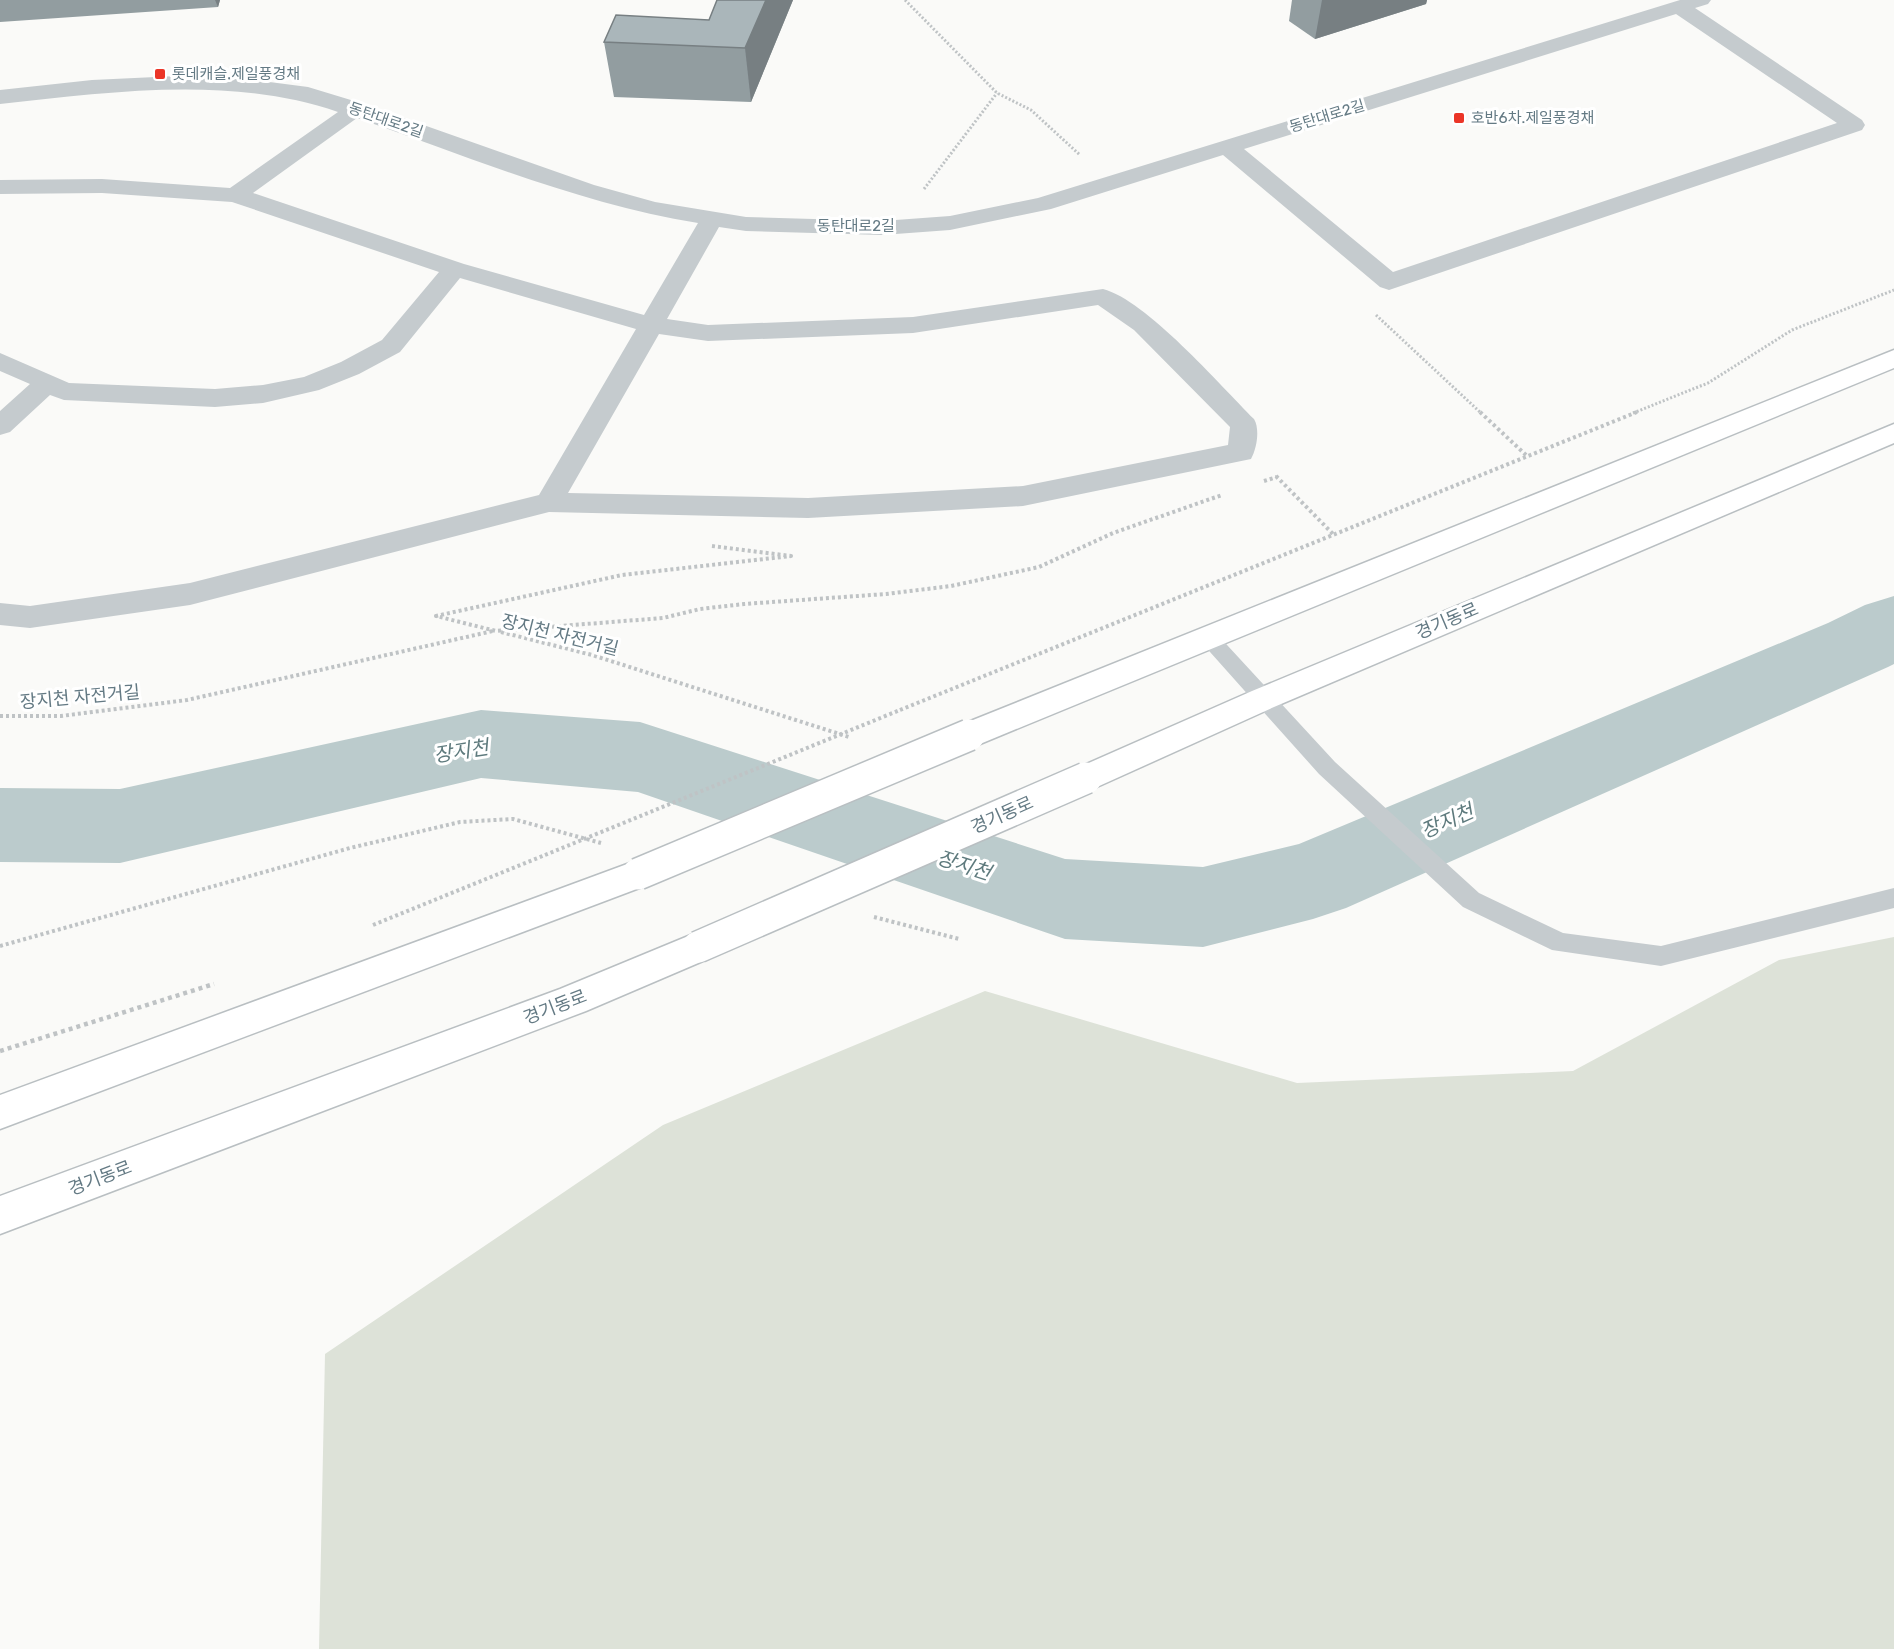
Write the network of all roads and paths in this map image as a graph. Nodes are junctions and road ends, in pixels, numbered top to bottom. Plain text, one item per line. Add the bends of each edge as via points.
1 (905, 0) edge
2 (1690, 3) edge
3 (997, 93) junction
4 (0, 97) edge
5 (356, 109) junction
6 (1227, 147) junction
7 (1073, 160) dead end
8 (0, 187) edge
9 (935, 188) dead end
10 (235, 195) junction
11 (712, 219) junction
12 (455, 269) junction
13 (1389, 282) junction
14 (1894, 290) edge
15 (651, 325) junction
16 (1894, 358) edge
17 (0, 361) edge
18 (48, 382) junction
19 (0, 426) edge
20 (1894, 433) edge
21 (1527, 456) junction
22 (1255, 484) dead end
23 (1222, 495) dead end
24 (549, 502) junction
25 (1333, 534) junction
26 (710, 546) dead end
27 (0, 614) edge
28 (496, 631) junction
29 (1209, 638) junction
30 (1263, 699) junction
31 (0, 716) edge
32 (852, 738) dead end
33 (604, 844) dead end
34 (1894, 898) edge
35 (867, 915) dead end
36 (371, 926) dead end
37 (959, 939) dead end
38 (0, 946) edge
39 (224, 980) dead end
40 (0, 1051) edge
41 (0, 1112) edge
42 (0, 1215) edge

1 - 3 path
2 - 6 street, 동탄대로2길
2 - 13 street via 1854,125
3 - 7 path via 1031,110 1083,157
3 - 9 path via 923,190
4 - 5 street, 동탄대로2길 via 177,83 308,94
5 - 10 street
5 - 11 street, 동탄대로2길 via 586,190 653,209
6 - 11 street, 동탄대로2길 via 1043,204 950,223 882,228 746,224
6 - 13 street
8 - 10 street via 102,186
10 - 12 street
11 - 15 street
12 - 15 street
12 - 18 street via 391,346 310,384 215,398 64,391
13 - 21 path via 1355,296
14 - 21 path via 1792,330 1708,383
15 - 24 street
15 - 24 street via 708,333 913,325 1103,297 1143,324 1244,425 1241,452 1023,496 808,508
16 - 29 main road
17 - 18 street
18 - 19 street
20 - 30 main road, 경기동로
21 - 25 path
22 - 25 path via 1277,477
23 - 28 path via 1113,533 1039,567 951,586 744,604 663,618
24 - 27 street via 190,594 30,617
25 - 36 path, bridge
26 - 28 path via 791,556 622,575 436,616
28 - 31 path, 장지천 자전거길 via 187,700 61,716
28 - 32 path, 장지천 자전거길 via 592,655
29 - 30 lane
29 - 41 main road, bridge via 638,874
30 - 34 lane via 1327,768 1472,900 1560,943 1661,956
30 - 42 main road, 경기동로, bridge via 573,1000
33 - 38 path via 513,819 460,822 350,848
35 - 37 path
39 - 40 path

